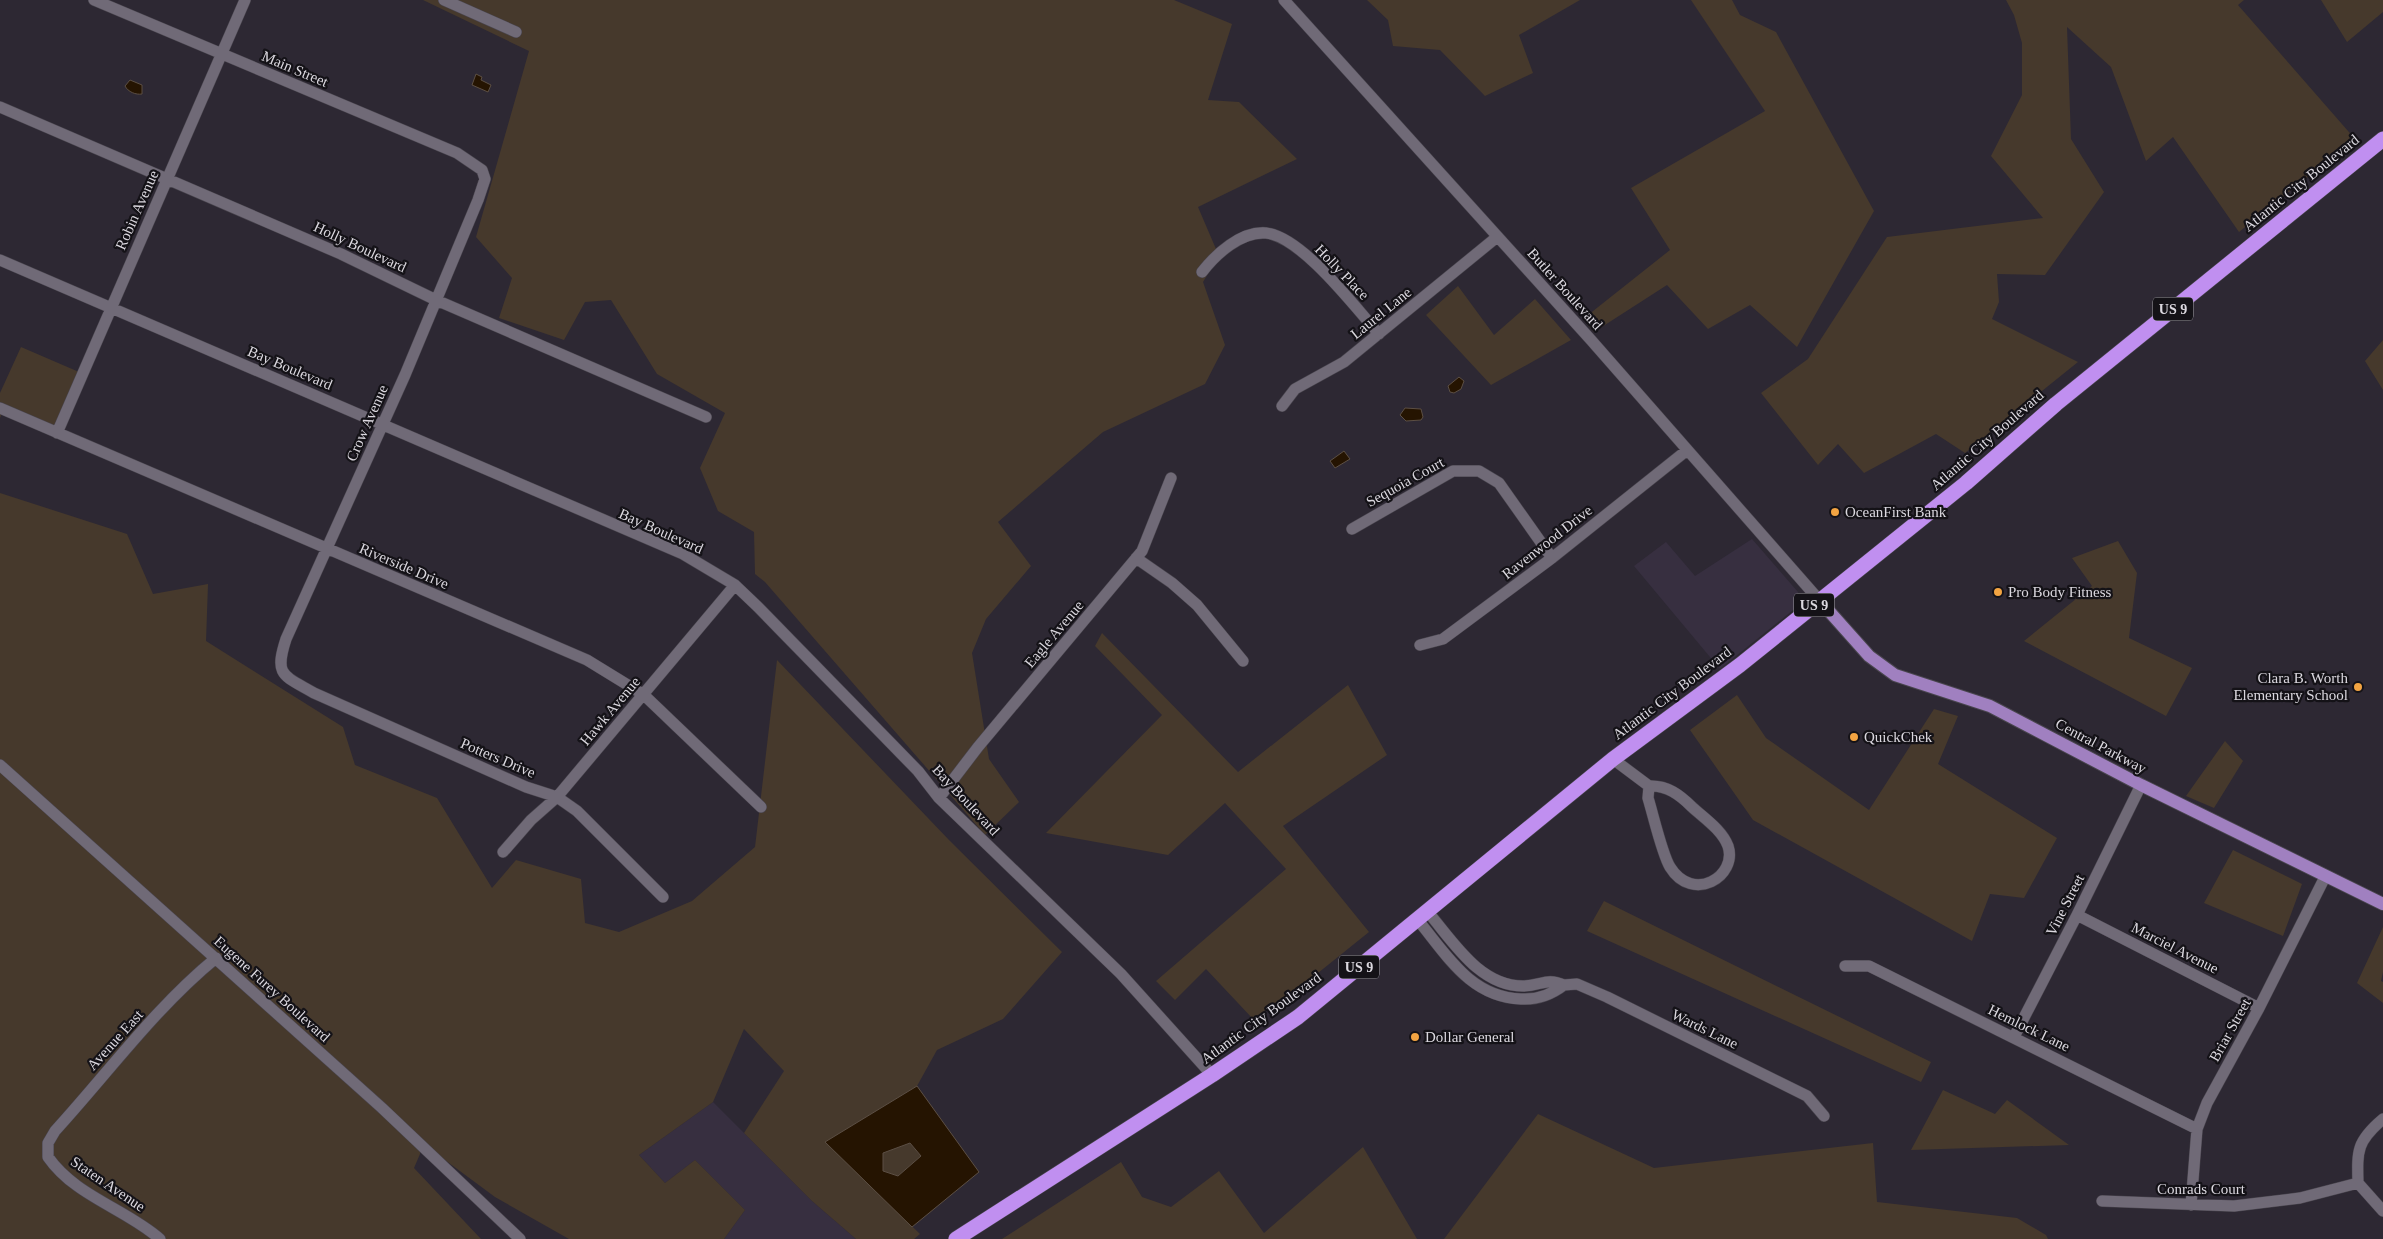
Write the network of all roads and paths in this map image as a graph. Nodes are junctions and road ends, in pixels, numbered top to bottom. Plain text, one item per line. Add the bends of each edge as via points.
1 (94, 0) edge
2 (245, 0) edge
3 (444, 0) edge
4 (1284, 0) edge
5 (516, 32) dead end
6 (221, 54) junction
7 (0, 107) edge
8 (2383, 139) edge
9 (482, 170) joint
10 (167, 180) junction
11 (1497, 237) junction
12 (0, 260) edge
13 (1202, 272) dead end
14 (436, 300) junction
15 (111, 308) junction
16 (1380, 334) junction
17 (1282, 406) dead end
18 (0, 408) edge
19 (706, 417) dead end
20 (383, 424) junction
21 (57, 433) junction
22 (1686, 450) junction
23 (1171, 478) dead end
24 (1352, 529) dead end
25 (326, 549) junction
26 (1136, 558) junction
27 (1552, 558) junction
28 (735, 585) junction
29 (1820, 601) junction
30 (1420, 645) dead end
31 (1243, 661) dead end
32 (295, 682) joint
33 (644, 695) junction
34 (1613, 759) junction
35 (0, 765) edge
36 (2140, 785) junction
37 (1650, 786) junction
38 (557, 797) junction
39 (939, 798) junction
40 (761, 807) dead end
41 (503, 852) dead end
42 (2325, 877) junction
43 (663, 897) dead end
44 (2383, 904) edge
45 (1422, 915) junction
46 (2077, 915) junction
47 (216, 958) junction
48 (1845, 966) dead end
49 (2259, 1008) junction
50 (2014, 1037) junction
51 (1212, 1075) junction
52 (1824, 1116) dead end
53 (2383, 1119) edge
54 (2197, 1129) junction
55 (47, 1150) joint
56 (2358, 1183) junction
57 (2102, 1202) dead end
58 (2191, 1205) junction
59 (2383, 1211) edge
60 (160, 1239) edge
61 (520, 1239) edge
62 (956, 1239) edge

1 - 6 street, Main Street
2 - 6 street, Robin Avenue
3 - 5 street
4 - 11 street, Butler Boulevard
6 - 9 street, Main Street via 457,153
6 - 10 street, Robin Avenue
7 - 10 street, Holly Boulevard
8 - 29 highway, Atlantic City Boulevard / US 9 via 2056,404 1966,483
9 - 14 street, Crow Avenue via 485,179 478,200
10 - 14 street, Holly Boulevard via 341,254
10 - 15 street, Robin Avenue
11 - 16 street, Laurel Lane
11 - 22 street, Butler Boulevard
12 - 15 street, Bay Boulevard
13 - 16 street, Holly Place via 1212,259 1239,240 1265,233 1280,237 1314,261
14 - 19 street, Holly Boulevard
14 - 20 street, Crow Avenue
15 - 20 street, Bay Boulevard
15 - 21 street, Robin Avenue
16 - 17 street, Laurel Lane via 1344,362 1294,389
18 - 21 street, Riverside Drive
20 - 25 street, Crow Avenue
20 - 28 street, Bay Boulevard via 644,540 683,554
21 - 25 street, Riverside Drive
22 - 27 street, Ravenwood Drive
22 - 29 street, Butler Boulevard
23 - 26 street, Eagle Avenue
24 - 27 street, Sequoia Court via 1453,471 1479,471 1499,483
25 - 32 street, Crow Avenue via 279,659 282,671
25 - 33 street, Riverside Drive via 587,660
26 - 31 street via 1197,605
26 - 39 street, Eagle Avenue
27 - 30 street, Ravenwood Drive via 1444,639
28 - 33 street, Hawk Avenue
28 - 39 street, Bay Boulevard via 918,771
29 - 34 highway, Atlantic City Boulevard / US 9
29 - 36 main road, Central Parkway via 1885,670 1910,682 1990,706
32 - 38 street, Potters Drive via 526,787
33 - 38 street, Hawk Avenue
33 - 40 street, Riverside Drive
34 - 37 street
34 - 45 highway, Atlantic City Boulevard / US 9
35 - 47 street, Eugene Furey Boulevard
36 - 42 main road, Central Parkway
36 - 46 street, Vine Street
37 - 37 street via 1670,789 1721,834 1728,847 1728,859 1714,881 1695,886 1682,879 1670,866 1648,798
38 - 41 street, Hawk Avenue
38 - 43 street, Potters Drive via 577,811
39 - 51 street, Bay Boulevard via 1121,974
42 - 44 main road, Central Parkway
42 - 49 street, Briar Street
45 - 51 highway, Atlantic City Boulevard / US 9 via 1298,1017
45 - 52 street, Wards Lane via 1484,974 1497,981 1524,986 1554,980 1564,985 1577,984 1807,1096
46 - 49 street, Marciel Avenue
46 - 50 street, Vine Street
47 - 55 street, Avenue East via 185,986 117,1060 55,1131
47 - 61 street, Eugene Furey Boulevard via 453,1173
48 - 50 street, Hemlock Lane via 1869,966
49 - 54 street, Briar Street via 2207,1103
50 - 54 street, Hemlock Lane
51 - 62 highway, Atlantic City Boulevard / US 9
53 - 56 street via 2362,1138 2357,1157
54 - 58 street, Briar Street
55 - 60 street, Staten Avenue via 48,1157 61,1172
56 - 58 street, Conrads Court via 2290,1199 2234,1206
56 - 59 street
57 - 58 street, Conrads Court

